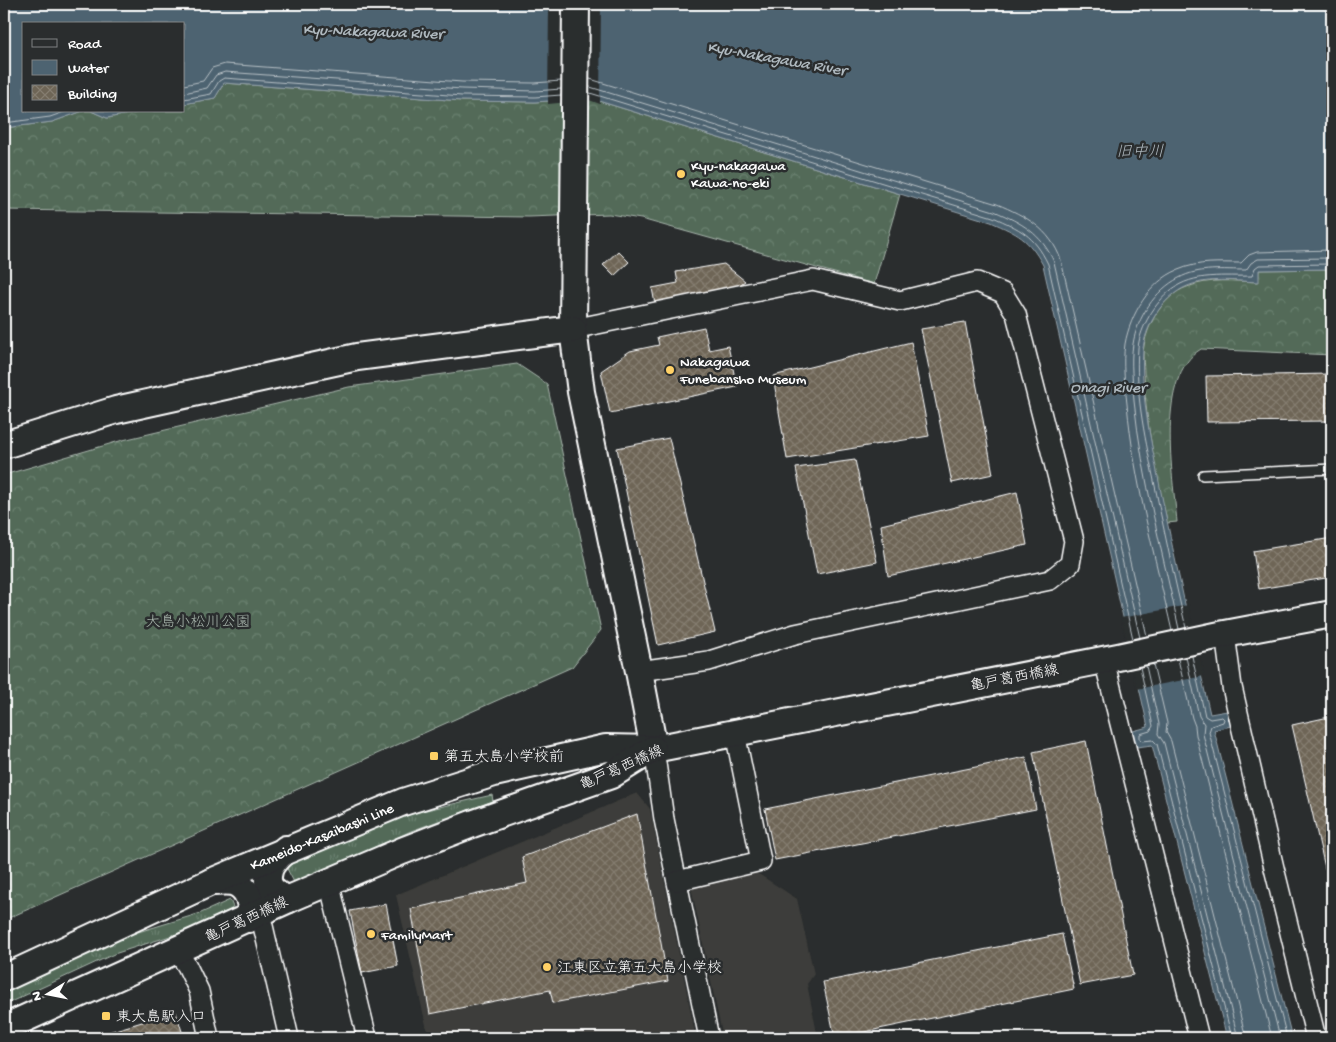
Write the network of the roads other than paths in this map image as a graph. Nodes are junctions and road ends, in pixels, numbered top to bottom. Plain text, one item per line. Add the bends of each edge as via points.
1 (576, 4) edge
2 (573, 329) junction
3 (4, 445) edge
4 (1332, 469) edge
5 (1203, 475) dead end
6 (1332, 614) edge
7 (1220, 635) junction
8 (1108, 659) junction
9 (639, 671) junction
10 (735, 733) junction
11 (654, 749) junction
12 (286, 849) junction
13 (677, 881) junction
14 (211, 882) junction
15 (328, 882) junction
16 (289, 899) junction
17 (254, 916) junction
18 (177, 951) junction
19 (4, 978) edge
20 (4, 1028) edge
21 (1193, 1037) edge
22 (209, 1038) edge
23 (289, 1038) edge
24 (367, 1038) edge
25 (709, 1038) edge
26 (1316, 1038) edge

1 - 2 main road
2 - 3 main road via 358,356 116,410
2 - 9 main road via 581,392
2 - 9 street via 813,280 900,300 977,282 1002,293 1016,314 1074,541 1070,564 1050,580 795,634 709,662
4 - 5 lane
6 - 7 main road
7 - 8 main road, 亀戸葛西橋線
7 - 26 street
8 - 10 main road, 亀戸葛西橋線
8 - 21 street
9 - 11 main road
10 - 11 main road, 亀戸葛西橋線
10 - 13 street via 761,861
11 - 12 main road, Kameido-Kasaibashi Line via 606,748 494,773 403,802
11 - 13 street
11 - 15 main road, 亀戸葛西橋線 via 611,775 454,831
12 - 14 main road, Kameido-Kasaibashi Line
12 - 16 main road via 268,871 272,890
13 - 25 street
14 - 17 main road via 232,882 245,891
14 - 19 main road, Kameido-Kasaibashi Line
15 - 16 main road, 亀戸葛西橋線
15 - 24 street
16 - 17 main road, 亀戸葛西橋線
17 - 18 main road, 亀戸葛西橋線
17 - 23 street
18 - 20 main road, 亀戸葛西橋線
18 - 22 street via 199,991

